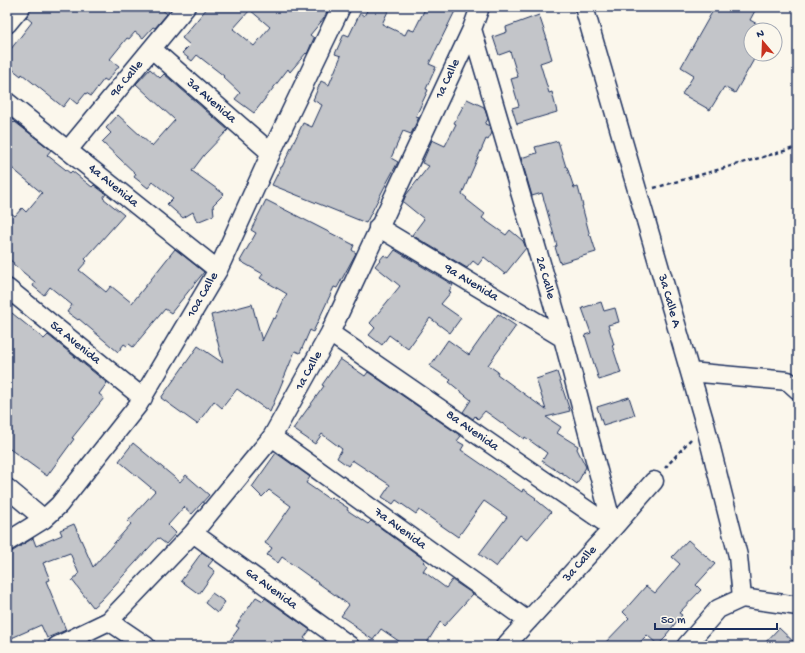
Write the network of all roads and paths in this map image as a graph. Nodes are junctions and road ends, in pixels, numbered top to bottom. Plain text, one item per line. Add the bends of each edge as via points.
1 (21, 7) edge
2 (186, 7) edge
3 (341, 7) edge
4 (480, 7) edge
5 (584, 7) edge
6 (7, 24) edge
7 (472, 29) junction
8 (152, 49) junction
9 (7, 102) edge
10 (798, 147) edge
11 (68, 150) junction
12 (271, 153) junction
13 (638, 193) junction
14 (378, 227) junction
15 (218, 270) junction
16 (7, 288) edge
17 (330, 333) junction
18 (563, 338) junction
19 (690, 372) junction
20 (798, 390) edge
21 (143, 398) junction
22 (705, 424) junction
23 (272, 437) junction
24 (654, 481) joint
25 (7, 488) edge
26 (44, 518) junction
27 (613, 528) junction
28 (193, 533) junction
29 (7, 542) edge
30 (742, 598) junction
31 (798, 606) edge
32 (109, 620) junction
33 (528, 621) junction
34 (57, 646) edge
35 (146, 646) edge
36 (350, 646) edge
37 (506, 646) edge
38 (686, 646) edge

1 - 6 street
2 - 8 street, 9a Calle
3 - 12 street, 10a Calle
4 - 7 street, 1a Calle
5 - 13 street, 3a Calle A
7 - 14 street, 1a Calle
7 - 18 street, 2a Calle
8 - 11 street, 9a Calle
8 - 12 street, 3a Avenida
9 - 11 street, 4a Avenida
10 - 13 path
11 - 15 street, 4a Avenida
12 - 15 street, 10a Calle
13 - 19 street, 3a Calle A
14 - 17 street, 1a Calle
14 - 18 street, 9a Avenida
15 - 21 street, 10a Calle
16 - 21 street, 5a Avenida
17 - 23 street, 1a Calle
17 - 27 street, 8a Avenida
18 - 27 street, 2a Calle
19 - 20 street via 788,382
19 - 22 street, 3a Calle A
21 - 26 street, 10a Calle via 59,505
22 - 24 path
22 - 30 street, 3a Calle A via 738,556
23 - 28 street, 1a Calle
23 - 33 street, 7a Avenida
24 - 27 street, 3a Calle
25 - 26 street
26 - 29 street, 10a Calle
27 - 33 street, 3a Calle
28 - 32 street, 1a Calle
28 - 36 street, 6a Avenida
30 - 31 street
30 - 38 street via 718,609
32 - 34 street, 1a Calle
32 - 35 street
33 - 37 street, 3a Calle

